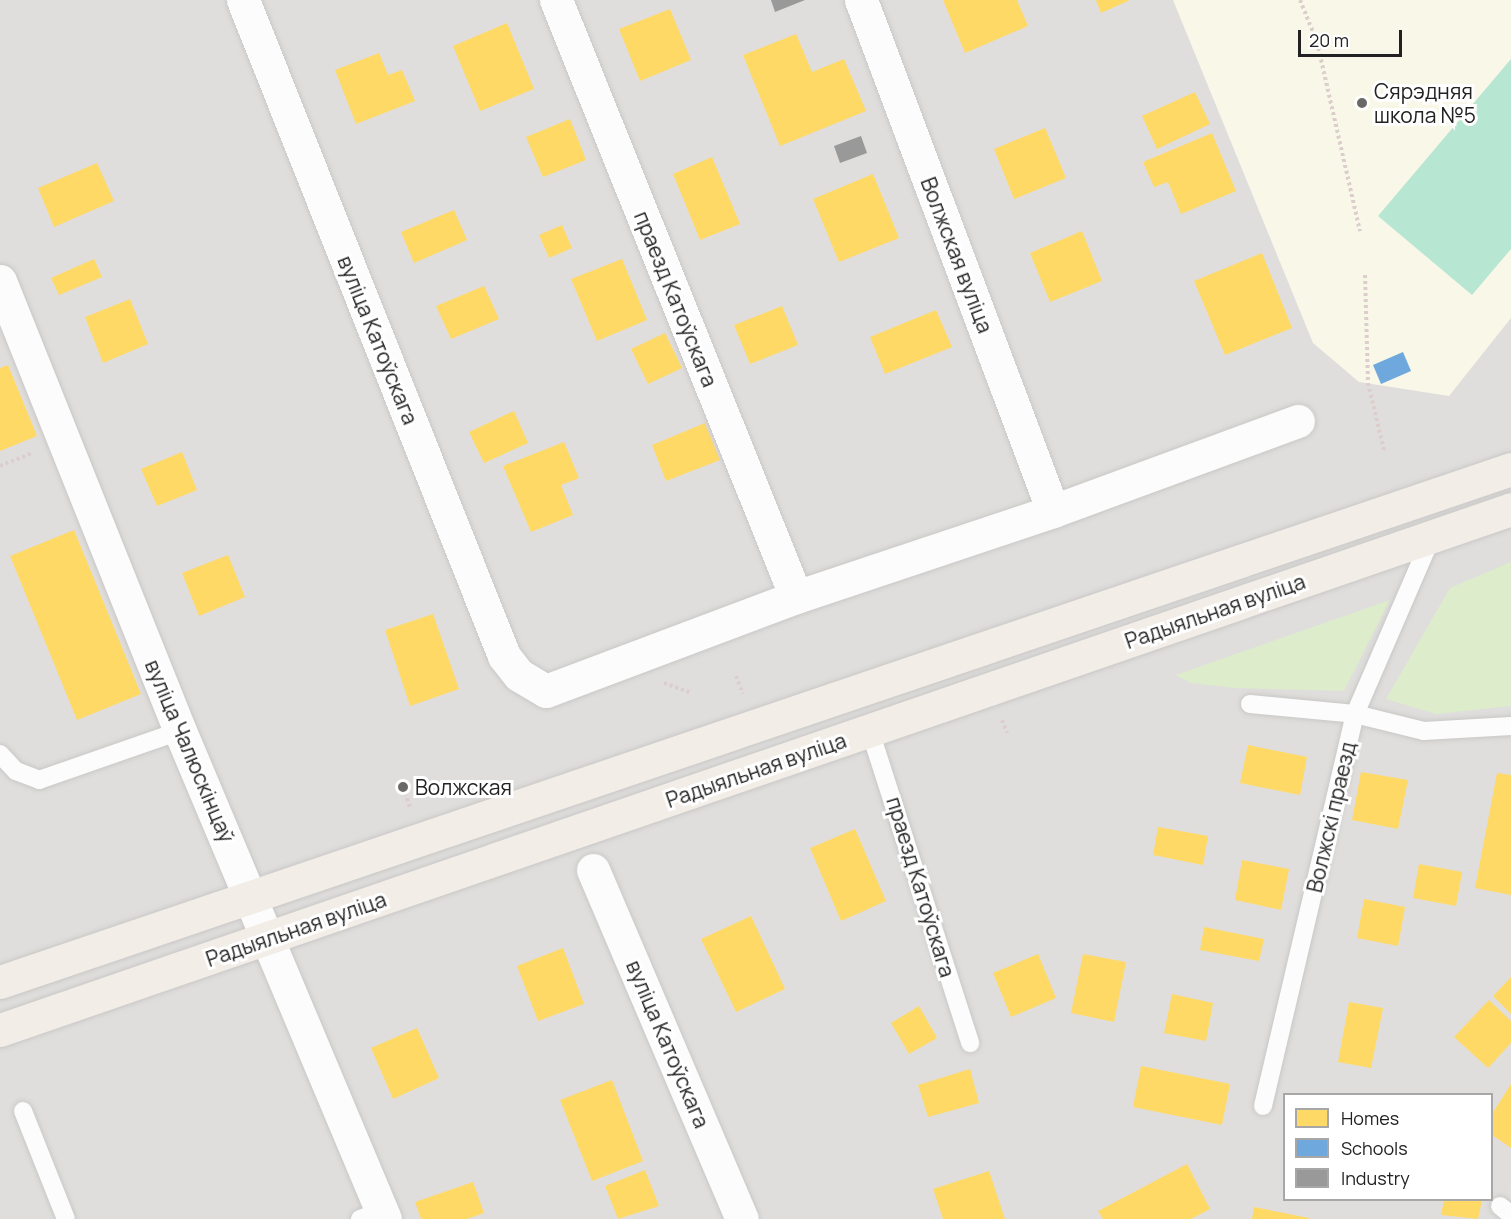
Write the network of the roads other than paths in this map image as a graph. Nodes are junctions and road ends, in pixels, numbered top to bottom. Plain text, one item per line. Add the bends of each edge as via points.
1 (243, 0) edge
2 (556, 0) edge
3 (861, 0) edge
4 (0, 281) edge
5 (9, 329) edge
6 (1298, 421) dead end
7 (1511, 469) edge
8 (1511, 509) edge
9 (1053, 511) junction
10 (1431, 538) junction
11 (796, 597) junction
12 (1250, 704) dead end
13 (1355, 714) junction
14 (1511, 726) edge
15 (180, 731) junction
16 (870, 731) junction
17 (0, 754) edge
18 (593, 870) dead end
19 (248, 896) junction
20 (267, 939) junction
21 (0, 982) edge
22 (0, 1030) edge
23 (970, 1043) dead end
24 (1263, 1106) dead end
25 (23, 1111) dead end
26 (376, 1216) edge
27 (66, 1219) edge
28 (742, 1219) edge

1 - 11 street, вуліца Катоўскага via 504,656 519,675 546,691
2 - 11 street, праезд Катоўскага
3 - 9 street, Волжская вуліца
4 - 5 street, вуліца Чалюскінцаў
5 - 15 street, вуліца Чалюскінцаў
6 - 9 street
7 - 19 main road, Радыяльная вуліца
8 - 10 main road, Радыяльная вуліца
9 - 11 street
10 - 13 lane, Волжскі праезд
10 - 16 main road, Радыяльная вуліца
12 - 13 lane
13 - 14 lane via 1424,731
13 - 24 lane, Волжскі праезд
15 - 17 lane via 39,780 16,771
15 - 19 street, вуліца Чалюскінцаў
16 - 20 main road, Радыяльная вуліца
16 - 23 lane, праезд Катоўскага
18 - 28 street, вуліца Катоўскага
19 - 20 street, вуліца Чалюскінцаў
19 - 21 main road, Радыяльная вуліца
20 - 22 main road, Радыяльная вуліца
20 - 26 street, вуліца Чалюскінцаў
25 - 27 lane

